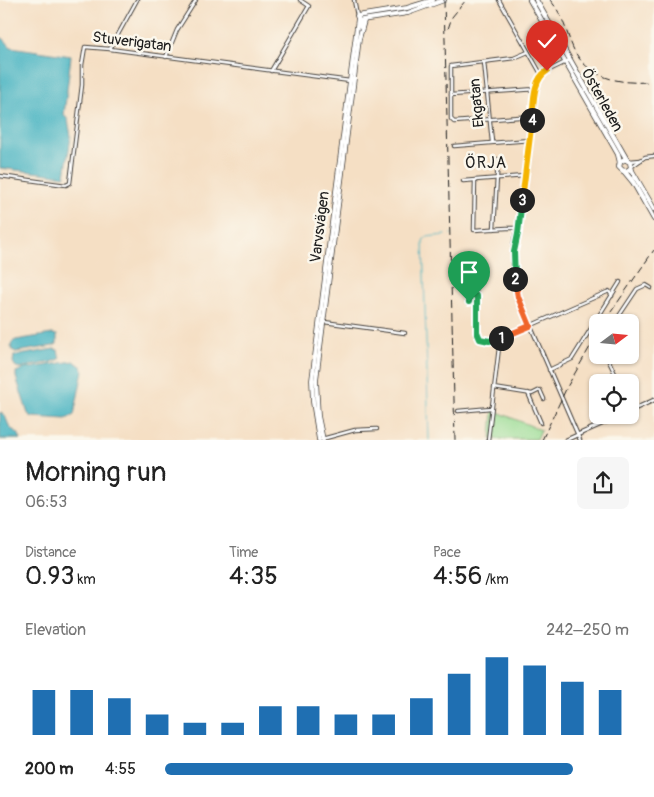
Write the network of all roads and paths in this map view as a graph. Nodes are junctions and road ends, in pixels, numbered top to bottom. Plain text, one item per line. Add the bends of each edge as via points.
1 (137, 0) edge
2 (196, 0) edge
3 (300, 0) edge
4 (354, 0) edge
5 (433, 0) edge
6 (444, 0) edge
7 (499, 0) edge
8 (530, 0) edge
9 (536, 0) edge
10 (358, 17) junction
11 (364, 21) junction
12 (359, 39) junction
13 (110, 49) junction
14 (528, 52) junction
15 (166, 56) junction
16 (567, 60) junction
17 (484, 62) junction
18 (270, 71) junction
19 (542, 74) junction
20 (352, 81) junction
21 (536, 89) junction
22 (487, 92) junction
23 (451, 95) junction
24 (533, 116) junction
25 (490, 119) junction
26 (530, 140) junction
27 (492, 142) junction
28 (454, 146) dead end
29 (654, 156) edge
30 (498, 159) dead end
31 (628, 160) junction
32 (641, 160) junction
33 (620, 162) junction
34 (631, 168) junction
35 (624, 171) junction
36 (0, 176) edge
37 (525, 176) junction
38 (498, 178) junction
39 (475, 180) junction
40 (463, 181) dead end
41 (654, 209) edge
42 (654, 219) edge
43 (518, 228) junction
44 (494, 229) junction
45 (620, 282) dead end
46 (651, 288) dead end
47 (477, 290) dead end
48 (477, 296) junction
49 (612, 296) junction
50 (469, 302) dead end
51 (620, 314) edge
52 (321, 322) junction
53 (530, 326) junction
54 (405, 333) dead end
55 (500, 339) junction
56 (549, 370) junction
57 (494, 388) junction
58 (528, 393) junction
59 (544, 399) dead end
60 (654, 400) edge
61 (639, 407) edge
62 (491, 408) junction
63 (458, 411) dead end
64 (540, 423) dead end
65 (602, 424) edge
66 (377, 429) dead end
67 (578, 435) junction
68 (321, 439) edge
69 (488, 440) edge
70 (566, 440) edge
71 (580, 440) edge

1 - 13 street
2 - 15 street via 177,30
3 - 18 street via 309,6
4 - 10 street, Varvsvägen
5 - 10 main road
6 - 11 main road via 408,13
7 - 14 street
8 - 16 main road, Österleden
9 - 16 main road, Österleden
10 - 11 main road
10 - 12 main road, Varvsvägen
10 - 20 main road, Varvsvägen
11 - 12 main road, Varvsvägen
12 - 20 main road, Varvsvägen
13 - 15 street, Stuverigatan
13 - 36 street, Stuverigatan via 85,47 70,183
14 - 17 street via 514,58
14 - 19 street
15 - 18 street, Stuverigatan
16 - 19 street
16 - 31 main road, Österleden
16 - 33 main road, Österleden
17 - 22 street, Ekgatan
17 - 23 street via 451,66
18 - 20 street, Stuverigatan
19 - 21 street
20 - 52 main road, Varvsvägen
21 - 22 street
21 - 24 street
22 - 23 street
22 - 25 street, Ekgatan
23 - 25 street via 452,121
24 - 25 street
24 - 26 street
25 - 27 street, Ekgatan
26 - 27 street
26 - 37 street
27 - 28 street
29 - 32 street
30 - 38 street
31 - 32 street
31 - 33 main road
31 - 34 main road
32 - 34 street
33 - 35 main road
34 - 35 main road
34 - 41 main road
35 - 42 main road
37 - 38 street
37 - 43 street
38 - 39 street
38 - 44 street
39 - 40 street
39 - 44 street via 474,230
43 - 44 street
43 - 53 street via 514,252 515,283
45 - 49 street
46 - 51 street via 646,285 637,289
47 - 48 street
48 - 50 street via 470,294
48 - 55 street via 477,332 480,339
49 - 53 street via 607,292
49 - 56 street via 572,359
52 - 54 street
52 - 68 main road, Varvsvägen via 312,380
53 - 55 street
53 - 56 street
55 - 57 street
56 - 67 street
57 - 58 street
57 - 62 street
58 - 59 street via 540,390
58 - 64 street
60 - 61 street
62 - 63 street
62 - 69 street
65 - 67 street
66 - 68 street via 355,430
67 - 70 street
67 - 71 street

